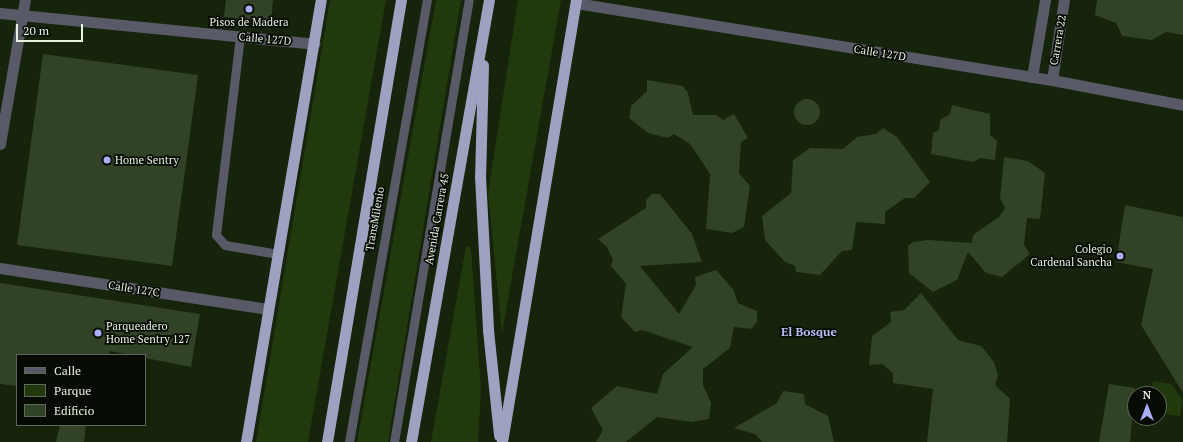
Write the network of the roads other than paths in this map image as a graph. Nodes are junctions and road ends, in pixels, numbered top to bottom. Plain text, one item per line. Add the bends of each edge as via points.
1 (25, 0) edge
2 (321, 0) edge
3 (401, 0) edge
4 (427, 0) edge
5 (469, 0) edge
6 (489, 0) edge
7 (1045, 0) edge
8 (1064, 0) edge
9 (576, 1) edge
10 (0, 13) edge
11 (22, 16) junction
12 (484, 29) junction
13 (240, 36) junction
14 (314, 44) junction
15 (1032, 77) junction
16 (1052, 80) junction
17 (1183, 105) edge
18 (0, 144) edge
19 (278, 254) junction
20 (0, 268) edge
21 (268, 309) junction
22 (246, 442) edge
23 (327, 442) edge
24 (349, 442) edge
25 (394, 442) edge
26 (410, 442) edge
27 (501, 442) edge

1 - 11 street
2 - 14 highway
3 - 23 highway
4 - 24 lane, TransMilenio
5 - 25 lane
6 - 12 highway, Avenida Carrera 45
7 - 15 street, Carrera 22
8 - 16 street, Carrera 22
9 - 15 street, Calle 127D
9 - 27 highway
10 - 11 street, Calle 127D
11 - 13 street, Calle 127D
11 - 18 street
12 - 26 highway, Avenida Carrera 45
12 - 27 highway via 480,176 488,330
13 - 14 street, Calle 127D
13 - 19 lane via 216,235 225,245
14 - 19 highway
15 - 16 street, Calle 127D
16 - 17 street, Calle 127D
19 - 21 highway
20 - 21 street, Calle 127C
21 - 22 highway

